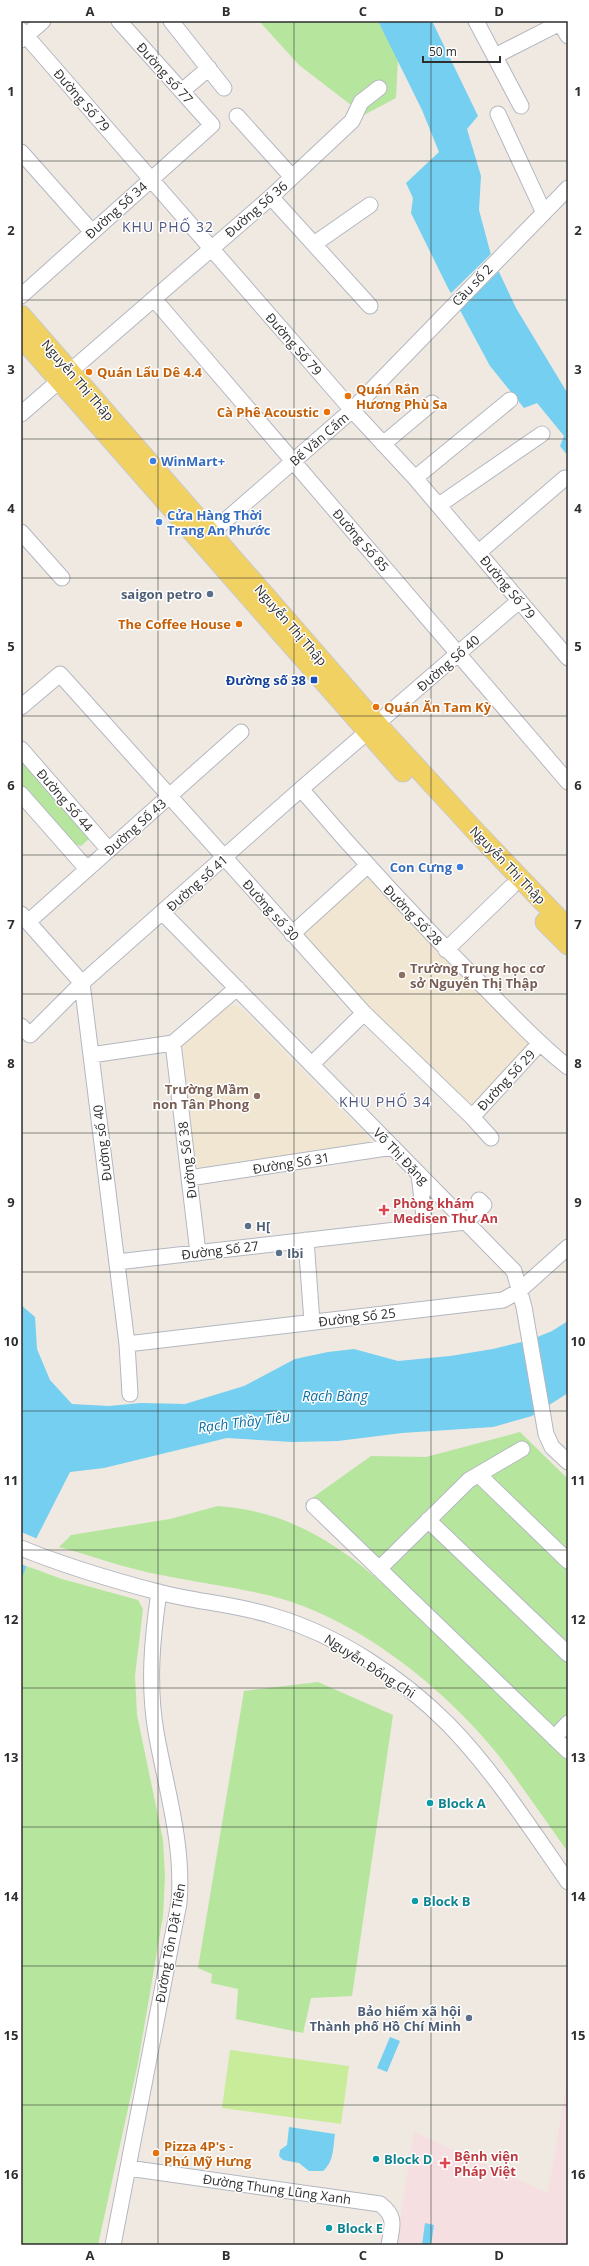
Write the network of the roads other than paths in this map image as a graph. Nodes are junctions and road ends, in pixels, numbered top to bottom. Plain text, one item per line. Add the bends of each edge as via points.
1 (43, 21) edge
2 (118, 21) edge
3 (171, 21) edge
4 (476, 21) edge
5 (23, 35) edge
6 (568, 36) edge
7 (495, 56) junction
8 (209, 68) junction
9 (224, 88) dead end
10 (379, 88) dead end
11 (182, 91) junction
12 (521, 106) dead end
13 (498, 114) dead end
14 (237, 116) dead end
15 (212, 125) joint
16 (21, 152) edge
17 (292, 177) junction
18 (151, 180) junction
19 (568, 188) edge
20 (271, 197) junction
21 (370, 205) dead end
22 (544, 213) junction
23 (92, 232) junction
24 (314, 244) junction
25 (211, 248) junction
26 (21, 296) edge
27 (154, 299) junction
28 (370, 306) dead end
29 (21, 315) edge
30 (431, 328) joint
31 (21, 337) edge
32 (65, 376) junction
33 (510, 400) dead end
34 (432, 403) dead end
35 (352, 410) junction
36 (21, 414) edge
37 (542, 434) dead end
38 (383, 444) junction
39 (293, 460) junction
40 (415, 478) junction
41 (565, 478) dead end
42 (439, 505) junction
43 (21, 532) edge
44 (206, 538) junction
45 (479, 552) junction
46 (62, 578) dead end
47 (519, 601) junction
48 (458, 654) junction
49 (568, 658) edge
50 (21, 707) edge
51 (373, 729) junction
52 (241, 732) dead end
53 (21, 750) edge
54 (568, 782) edge
55 (301, 789) junction
56 (21, 794) edge
57 (169, 796) junction
58 (109, 850) junction
59 (225, 858) junction
60 (367, 866) junction
61 (87, 869) junction
62 (511, 887) junction
63 (164, 913) junction
64 (25, 918) edge
65 (565, 931) edge
66 (292, 934) junction
67 (446, 950) junction
68 (82, 983) junction
69 (237, 988) junction
70 (364, 1013) junction
71 (25, 1030) edge
72 (173, 1043) junction
73 (540, 1043) junction
74 (91, 1055) junction
75 (312, 1064) junction
76 (568, 1067) edge
77 (472, 1117) junction
78 (491, 1138) dead end
79 (393, 1147) junction
80 (419, 1174) junction
81 (189, 1178) junction
82 (479, 1200) dead end
83 (466, 1222) junction
84 (425, 1226) junction
85 (306, 1240) junction
86 (568, 1247) edge
87 (198, 1253) junction
88 (117, 1262) junction
89 (519, 1291) junction
90 (312, 1322) junction
91 (127, 1344) junction
92 (130, 1394) dead end
93 (522, 1449) dead end
94 (568, 1462) edge
95 (479, 1475) junction
96 (314, 1506) dead end
97 (428, 1520) junction
98 (21, 1548) edge
99 (568, 1561) edge
100 (379, 1569) junction
101 (159, 1592) junction
102 (568, 1654) edge
103 (568, 1723) edge
104 (554, 1738) junction
105 (568, 1751) edge
106 (568, 1882) edge
107 (128, 2168) junction
108 (113, 2245) edge
109 (389, 2245) edge

1 - 5 street
2 - 11 street, Đường số 77
3 - 8 street
4 - 7 street
5 - 18 street, Đường Số 79
6 - 7 street via 560,24
7 - 12 street
8 - 9 street
8 - 11 street
10 - 17 street, Đường Số 36 via 361,102 352,122
11 - 15 street, Đường số 77
13 - 22 street
14 - 17 street
15 - 18 street, Đường Số 34
16 - 23 street
17 - 20 street, Đường Số 36
18 - 23 street, Đường Số 34
18 - 25 street, Đường Số 79
19 - 22 street
20 - 24 street
20 - 25 street, Đường Số 36
21 - 24 street
22 - 30 street, Cầu số 2
23 - 26 street, Đường Số 34
24 - 28 street
25 - 27 street, Đường Số 36
25 - 35 street, Đường Số 79
27 - 32 street, Đường Số 36
27 - 39 street, Đường Số 85
29 - 32 main road, Nguyễn Thị Thập
30 - 35 street, Bế Văn Cấm
31 - 32 main road, Nguyễn Thị Thập
32 - 36 street, Đường Số 36
32 - 44 main road, Nguyễn Thị Thập
33 - 40 street
34 - 38 street
35 - 38 street, Đường Số 79
35 - 39 street, Bế Văn Cấm
37 - 42 street
38 - 40 street, Đường Số 79
39 - 44 street, Bế Văn Cấm
39 - 48 street, Đường Số 85
40 - 42 street, Đường Số 79
41 - 45 street
42 - 45 street, Đường Số 79
43 - 46 street
44 - 51 main road, Nguyễn Thị Thập
45 - 47 street, Đường Số 79
47 - 48 street, Đường Số 40
47 - 49 street, Đường Số 79
48 - 51 street, Đường Số 40
48 - 54 street, Đường Số 85
50 - 57 street, Đường số 30 via 60,674
51 - 55 street, Đường số 41
51 - 62 main road, Nguyễn Thị Thập
51 - 65 main road, Nguyễn Thị Thập via 477,833
52 - 57 street, Đường Số 43
53 - 58 street, Đường Số 44
55 - 59 street, Đường số 41
55 - 60 street, Đường Số 28
56 - 61 street
57 - 58 street, Đường Số 43
57 - 59 street, Đường số 30
58 - 61 street, Đường Số 43
59 - 63 street, Đường số 41
59 - 66 street, Đường số 30
60 - 66 street
60 - 67 street, Đường Số 28
61 - 64 street, Đường Số 43
62 - 65 main road, Nguyễn Thị Thập
62 - 67 street
63 - 68 street, Đường số 41
63 - 69 street, Võ Thị Đặng
64 - 68 street
66 - 70 street, Đường số 30
67 - 73 street, Đường Số 28
68 - 71 street, Đường số 41
68 - 74 street, Đường số 40
69 - 72 street
69 - 75 street, Võ Thị Đặng
70 - 75 street
70 - 77 street, Đường số 30
72 - 74 street
72 - 81 street, Đường Số 38
73 - 76 street, Đường Số 28
73 - 77 street, Đường Số 29
74 - 88 street, Đường số 40
75 - 79 street, Võ Thị Đặng
77 - 78 street, Đường số 30
79 - 80 street, Võ Thị Đặng
79 - 81 street, Đường Số 31
80 - 83 street, Võ Thị Đặng
80 - 84 street
81 - 87 street, Đường Số 38
82 - 83 street via 484,1205
83 - 84 street, Đường Số 27
83 - 89 street, Võ Thị Đặng via 514,1271
84 - 85 street, Đường Số 27
85 - 87 street, Đường Số 27
85 - 90 street
86 - 89 street, Đường Số 25
87 - 88 street, Đường Số 27
88 - 91 street, Đường số 40
89 - 90 street, Đường Số 25 via 503,1300
89 - 94 street, Võ Thị Đặng via 524,1307 543,1425 552,1447
90 - 91 street, Đường Số 25
91 - 92 street, Đường số 40
93 - 95 street
95 - 97 street via 469,1480
95 - 99 street
96 - 100 street
97 - 100 street
97 - 102 street
98 - 101 street, Nguyễn Đổng Chi via 56,1562
100 - 104 street
101 - 106 street, Nguyễn Đổng Chi via 233,1605 304,1626 327,1637 390,1676 432,1709 469,1747
101 - 107 street, Đường Tôn Dật Tiên via 151,1648 151,1675 156,1730 176,1826 181,1875 179,1903
103 - 104 street
104 - 105 street
107 - 108 street, Đường Tôn Dật Tiên
107 - 109 street, Đường Thung Lũng Xanh via 380,2204 391,2215 393,2222

